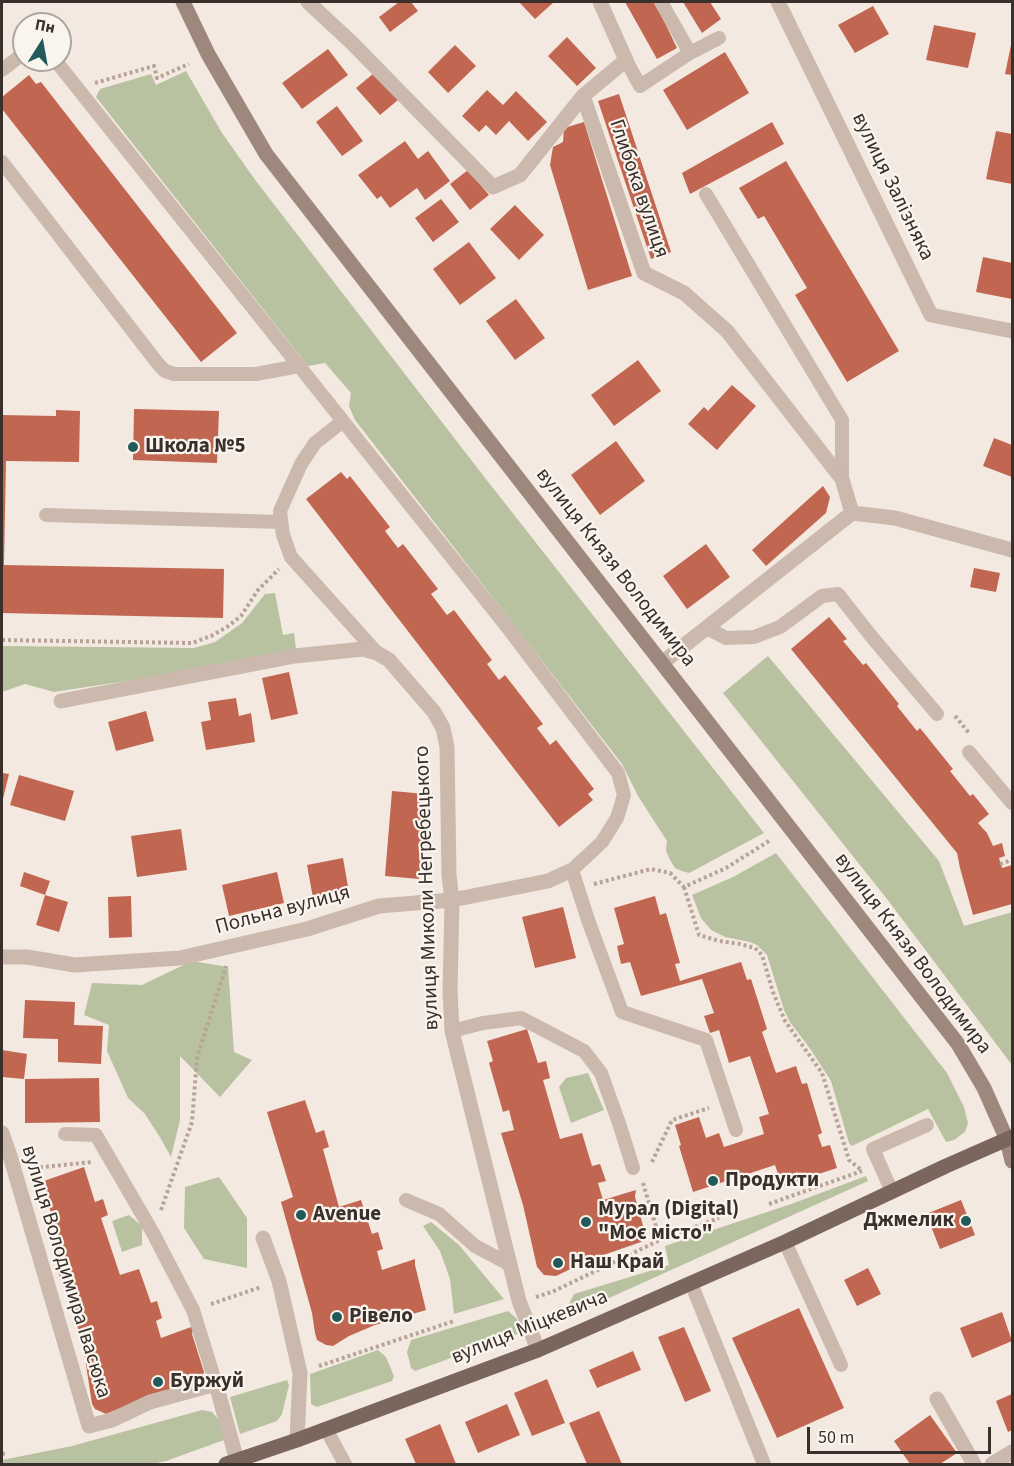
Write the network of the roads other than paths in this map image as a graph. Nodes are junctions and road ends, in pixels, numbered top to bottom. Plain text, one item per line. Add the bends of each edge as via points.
1 (183, 2) edge
2 (308, 2) edge
3 (600, 2) edge
4 (661, 2) edge
5 (780, 2) edge
6 (719, 38) dead end
7 (690, 53) junction
8 (626, 60) junction
9 (65, 72) edge
10 (583, 96) junction
11 (2, 162) edge
12 (706, 194) dead end
13 (1012, 331) edge
14 (299, 366) junction
15 (343, 421) junction
16 (842, 479) junction
17 (852, 513) junction
18 (46, 515) dead end
19 (281, 522) junction
20 (1012, 550) edge
21 (707, 628) junction
22 (377, 653) junction
23 (662, 663) junction
24 (61, 701) dead end
25 (937, 714) road end
26 (969, 752) road end
27 (1012, 803) edge
28 (572, 870) junction
29 (452, 900) junction
30 (2, 957) edge
31 (452, 1031) junction
32 (927, 1125) dead end
33 (736, 1130) dead end
34 (2, 1133) edge
35 (65, 1134) dead end
36 (1010, 1139) edge
37 (1012, 1161) edge
38 (633, 1168) road end
39 (892, 1192) junction
40 (406, 1200) dead end
41 (263, 1238) dead end
42 (785, 1242) junction
43 (509, 1264) junction
44 (691, 1283) junction
45 (537, 1350) junction
46 (841, 1365) dead end
47 (216, 1384) junction
48 (937, 1399) dead end
49 (326, 1429) junction
50 (297, 1440) junction
51 (1012, 1452) edge
52 (231, 1463) edge
53 (345, 1464) edge
54 (764, 1464) edge
55 (974, 1464) edge
56 (992, 1464) edge

1 - 23 main road, вулиця Князя Володимира via 266,154
2 - 10 street via 493,187 520,175
3 - 8 street
4 - 7 lane
5 - 13 street, вулиця Залізняка via 931,315
6 - 7 lane
7 - 8 lane via 640,86
8 - 10 street
9 - 14 lane
10 - 16 street, Глибока вулиця via 644,273 684,293 727,331
11 - 14 lane via 165,371 256,374
12 - 16 lane via 842,420
14 - 15 lane
15 - 19 lane via 315,443 301,464 280,512
15 - 28 lane via 618,773 624,795 617,818 602,842
16 - 17 street, Глибока вулиця
17 - 20 street via 896,518
17 - 21 street
18 - 19 lane
19 - 22 lane via 291,557
21 - 23 street
21 - 25 lane via 726,638 754,638 780,627 822,597 838,594
22 - 24 street via 363,649 295,656
22 - 29 street, вулиця Миколи Негребецького via 389,660 443,728 447,747
23 - 36 main road, вулиця Князя Володимира via 958,1044
26 - 27 lane
28 - 29 street, Польна вулиця via 548,881
28 - 33 lane via 622,1012 706,1040
29 - 30 street, Польна вулиця via 379,906 307,929 180,958 75,965
29 - 31 street, вулиця Миколи Негребецького
31 - 38 lane via 521,1018 584,1051 601,1073
31 - 43 street, вулиця Миколи Негребецького
32 - 39 lane via 873,1149
34 - 47 street, вулиця Володимира Івасюка via 89,1426 150,1402
35 - 47 lane via 96,1135 194,1310
36 - 37 main road, вулиця Князя Володимира
36 - 39 main road, вулиця Міцкевича
39 - 42 main road, вулиця Міцкевича
40 - 43 lane via 439,1214 475,1246
41 - 50 street via 279,1281 300,1373
42 - 44 main road, вулиця Міцкевича
42 - 46 lane
43 - 45 street, вулиця Миколи Негребецького
44 - 45 main road, вулиця Міцкевича
44 - 54 lane
45 - 49 main road, вулиця Міцкевича
47 - 52 street
48 - 55 street
49 - 50 main road, вулиця Міцкевича
49 - 53 lane
50 - 52 main road, вулиця Міцкевича
51 - 56 street

